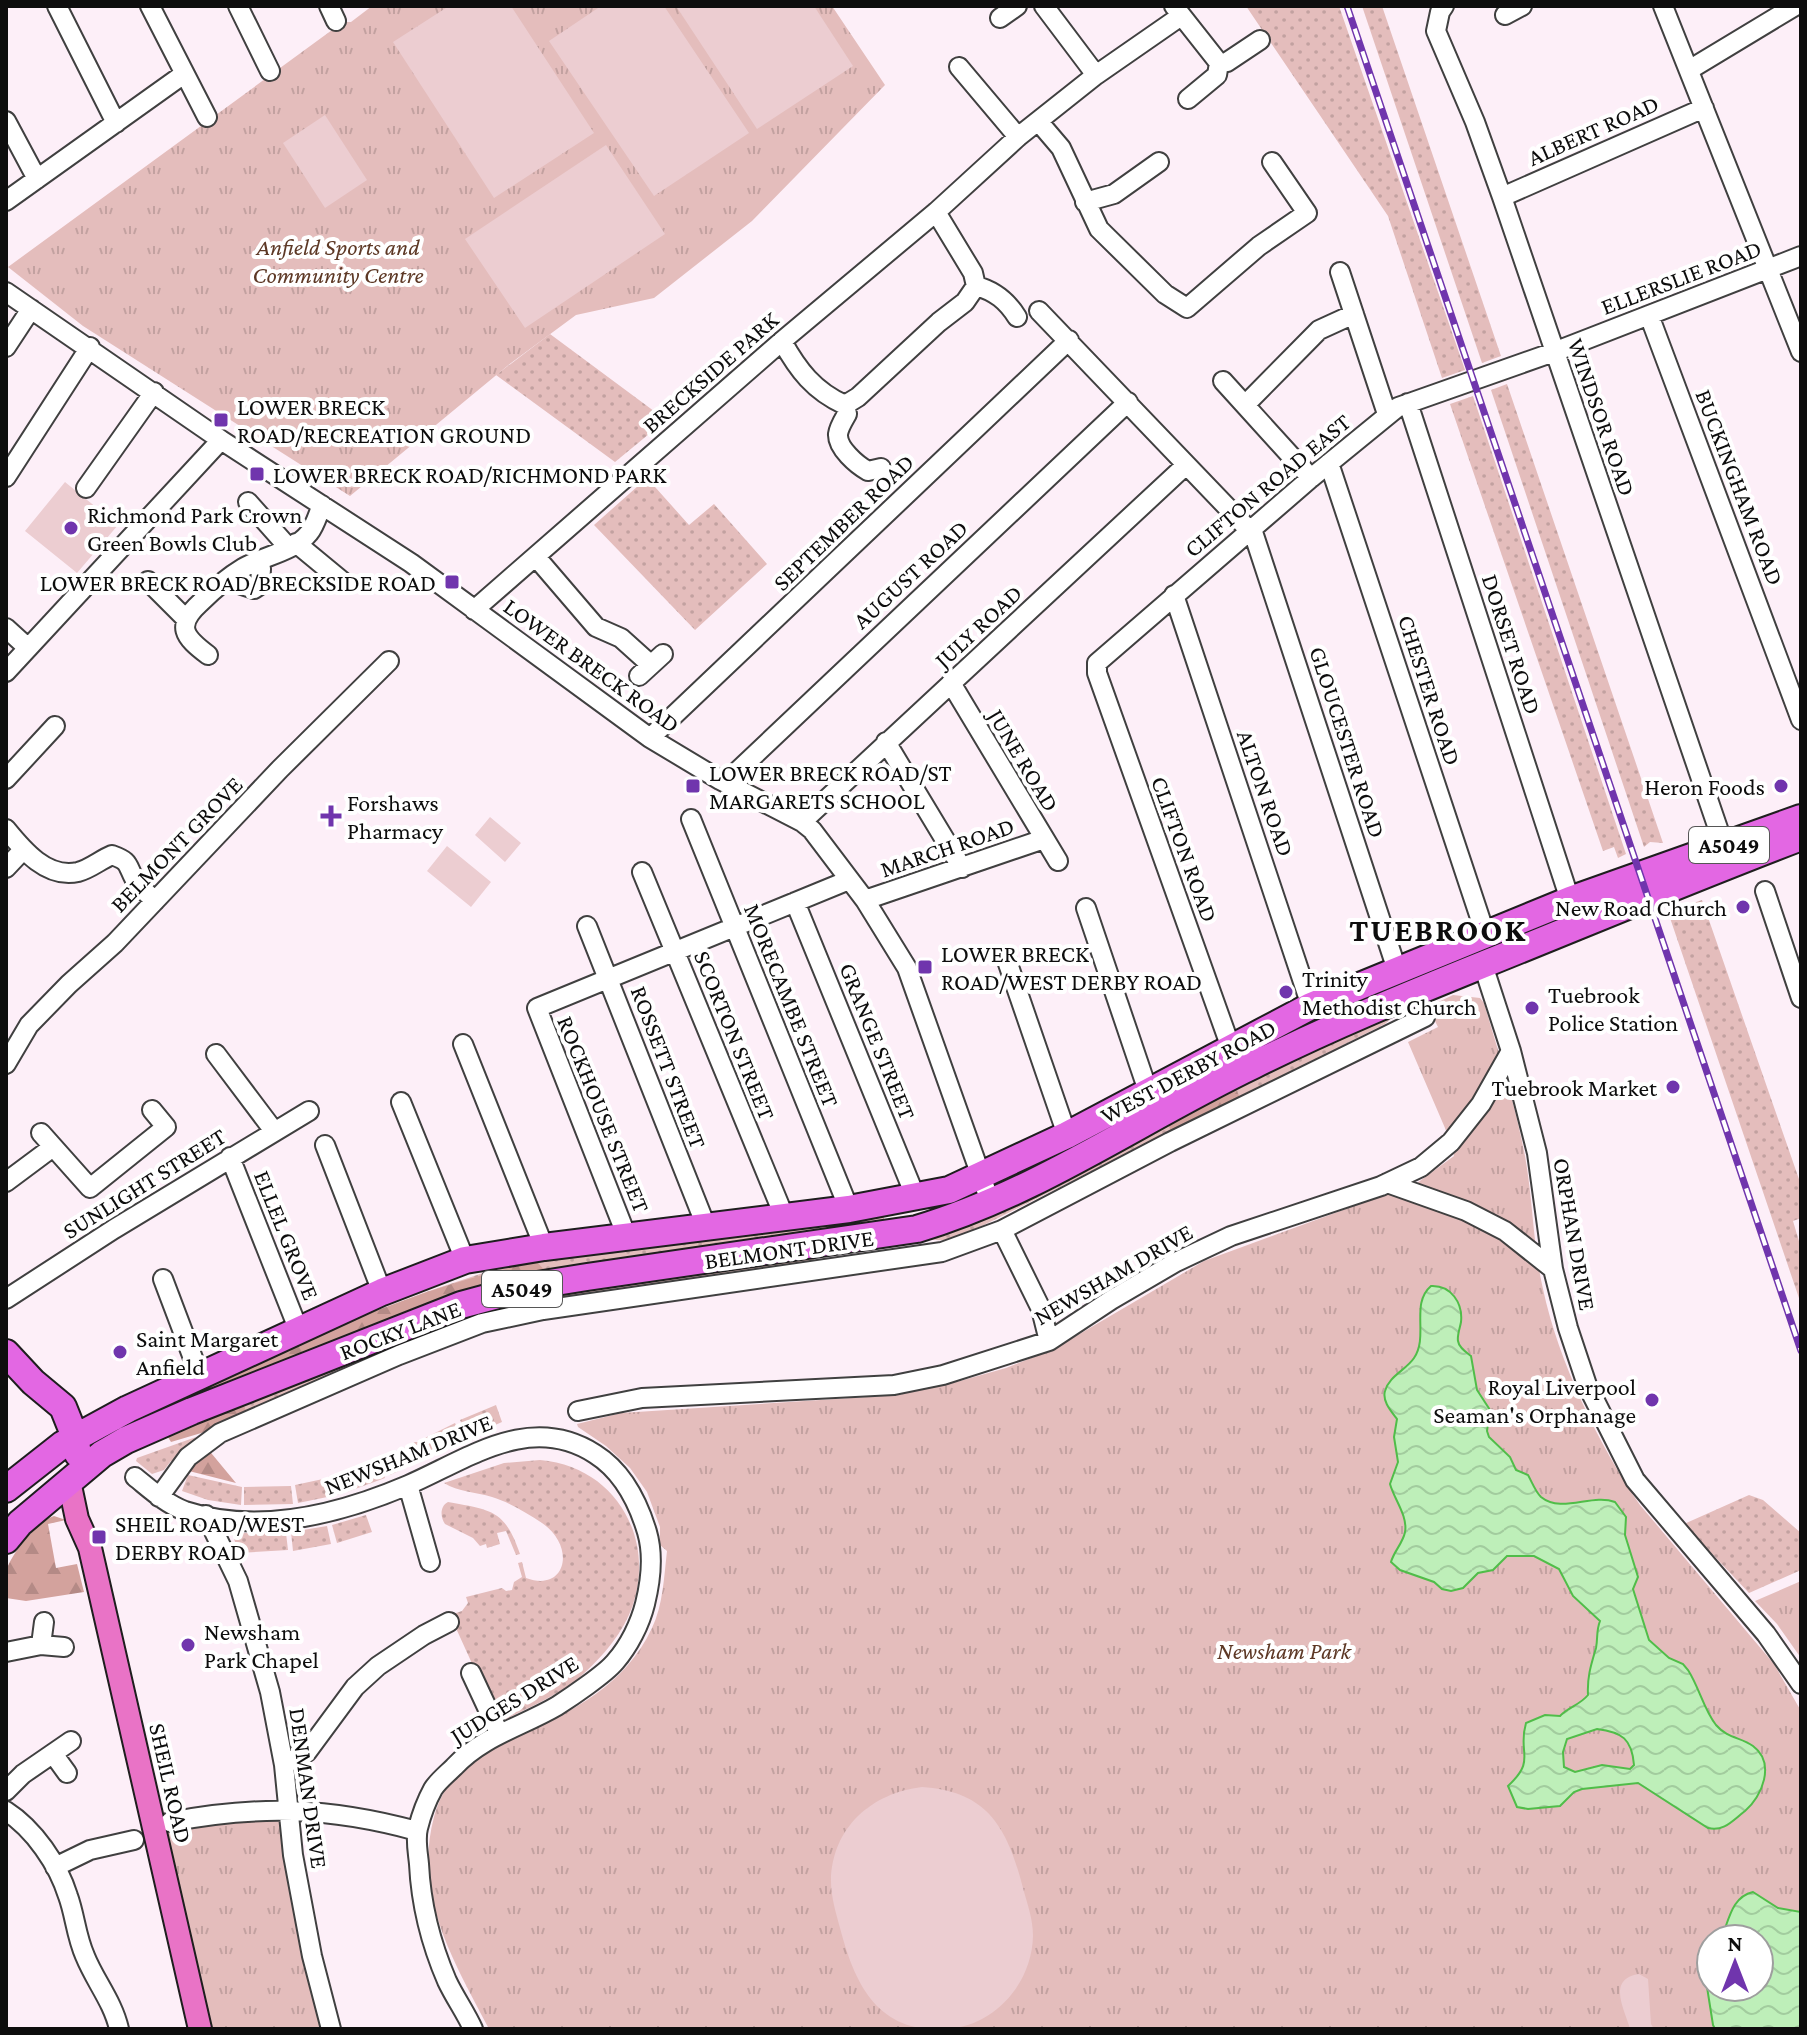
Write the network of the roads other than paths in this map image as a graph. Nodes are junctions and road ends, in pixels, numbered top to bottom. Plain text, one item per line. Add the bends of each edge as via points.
1 (57, 6) edge
2 (150, 6) edge
3 (238, 6) edge
4 (1017, 6) edge
5 (1044, 6) edge
6 (1444, 6) edge
7 (1663, 6) edge
8 (1795, 6) edge
9 (1177, 11) edge
10 (1000, 18) dead end
11 (1260, 40) dead end
12 (1219, 63) junction
13 (959, 67) dead end
14 (1689, 70) junction
15 (270, 71) dead end
16 (184, 74) junction
17 (1096, 75) junction
18 (1188, 99) dead end
19 (1704, 108) junction
20 (207, 117) dead end
21 (6, 121) edge
22 (1038, 121) junction
23 (116, 123) junction
24 (1018, 137) junction
25 (1159, 162) dead end
26 (1272, 162) dead end
27 (37, 179) junction
28 (1502, 197) junction
29 (6, 201) edge
30 (1085, 202) junction
31 (936, 212) junction
32 (1801, 256) edge
33 (1768, 269) junction
34 (1340, 272) dead end
35 (976, 286) junction
36 (6, 292) edge
37 (31, 309) junction
38 (1039, 311) dead end
39 (1354, 314) junction
40 (1649, 315) junction
41 (1017, 317) dead end
42 (1069, 340) junction
43 (782, 341) junction
44 (6, 347) edge
45 (90, 347) junction
46 (1554, 352) junction
47 (1801, 352) edge
48 (1489, 375) joint
49 (1223, 381) dead end
50 (154, 392) junction
51 (1128, 402) junction
52 (1408, 403) junction
53 (845, 405) junction
54 (1245, 405) junction
55 (1387, 414) junction
56 (221, 440) junction
57 (1329, 463) junction
58 (1186, 465) junction
59 (881, 468) dead end
60 (6, 477) edge
61 (1311, 478) junction
62 (86, 488) dead end
63 (248, 502) dead end
64 (322, 505) junction
65 (1247, 527) junction
66 (292, 545) junction
67 (536, 557) junction
68 (148, 581) dead end
69 (342, 581) dead end
70 (1174, 595) junction
71 (474, 610) junction
72 (186, 619) junction
73 (6, 628) edge
74 (28, 648) junction
75 (208, 655) dead end
76 (389, 661) dead end
77 (651, 665) dead end
78 (1097, 666) joint
79 (6, 672) edge
80 (951, 683) junction
81 (1801, 720) edge
82 (55, 726) dead end
83 (650, 738) junction
84 (886, 742) junction
85 (6, 779) edge
86 (726, 782) junction
87 (1801, 818) edge
88 (691, 819) dead end
89 (802, 822) junction
90 (6, 829) edge
91 (1801, 837) edge
92 (1044, 839) junction
93 (1724, 846) junction
94 (23, 850) junction
95 (1058, 861) dead end
96 (6, 868) edge
97 (962, 868) junction
98 (642, 872) dead end
99 (849, 880) junction
100 (1765, 891) dead end
101 (865, 900) junction
102 (1570, 900) junction
103 (155, 901) junction
104 (795, 902) junction
105 (1086, 908) dead end
106 (587, 926) dead end
107 (734, 927) junction
108 (1485, 933) junction
109 (675, 951) junction
110 (1005, 955) dead end
111 (1483, 965) junction
112 (1397, 970) junction
113 (609, 978) junction
114 (1801, 998) edge
115 (1311, 1006) junction
116 (1425, 1017) dead end
117 (463, 1044) dead end
118 (1231, 1048) junction
119 (1511, 1051) junction
120 (216, 1054) dead end
121 (6, 1064) edge
122 (1148, 1091) junction
123 (401, 1102) dead end
124 (152, 1110) dead end
125 (309, 1111) dead end
126 (274, 1131) junction
127 (1067, 1135) junction
128 (325, 1145) dead end
129 (230, 1157) junction
130 (980, 1176) junction
131 (6, 1182) edge
132 (1387, 1183) junction
133 (916, 1198) junction
134 (991, 1204) junction
135 (849, 1209) junction
136 (784, 1216) junction
137 (706, 1226) junction
138 (1002, 1230) junction
139 (627, 1237) junction
140 (544, 1247) junction
141 (465, 1260) junction
142 (1553, 1269) junction
143 (163, 1279) dead end
144 (382, 1292) junction
145 (6, 1299) edge
146 (299, 1331) junction
147 (1049, 1341) junction
148 (6, 1353) edge
149 (199, 1374) junction
150 (578, 1411) dead end
151 (69, 1441) junction
152 (567, 1441) joint
153 (75, 1476) junction
154 (135, 1477) dead end
155 (408, 1485) junction
156 (6, 1489) edge
157 (159, 1497) junction
158 (206, 1515) junction
159 (6, 1540) edge
160 (430, 1562) dead end
161 (44, 1622) dead end
162 (449, 1622) dead end
163 (41, 1645) junction
164 (64, 1647) dead end
165 (6, 1652) edge
166 (471, 1673) dead end
167 (1801, 1684) edge
168 (499, 1733) junction
169 (71, 1741) dead end
170 (54, 1755) junction
171 (284, 1765) junction
172 (67, 1773) dead end
173 (6, 1791) edge
174 (289, 1810) junction
175 (6, 1811) edge
176 (170, 1822) dead end
177 (417, 1831) junction
178 (134, 1840) dead end
179 (102, 1847) junction
180 (106, 1866) dead end
181 (55, 1867) junction
182 (119, 2029) edge
183 (200, 2029) edge
184 (331, 2029) edge
185 (473, 2029) edge

1 - 23 street
2 - 16 street
3 - 15 street
4 - 10 street
5 - 17 street
6 - 28 street, WINDSOR ROAD via 1436,31
7 - 14 street
8 - 14 street
9 - 12 street
9 - 17 street, BRECKSIDE PARK
11 - 12 street
12 - 18 street via 1217,75
13 - 24 street
14 - 19 street
16 - 20 street
16 - 23 street
17 - 22 street, BRECKSIDE PARK
19 - 28 street, ALBERT ROAD
19 - 33 street
21 - 27 street
22 - 24 street, BRECKSIDE PARK
22 - 30 street via 1061,148
23 - 27 street
24 - 31 street, BRECKSIDE PARK
25 - 30 street via 1114,194
26 - 30 street via 1307,213 1187,308 1165,294 1099,229
27 - 29 street
28 - 46 street, WINDSOR ROAD
31 - 35 street
31 - 43 street, BRECKSIDE PARK
32 - 33 street, ELLERSLIE ROAD
33 - 40 street, ELLERSLIE ROAD
33 - 47 street
34 - 39 street
35 - 41 street via 1007,302
35 - 53 street via 965,302
36 - 37 street, LOWER BRECK ROAD
37 - 44 street
37 - 45 street, LOWER BRECK ROAD
38 - 42 street
39 - 54 street via 1324,326
39 - 55 street
40 - 46 street, ELLERSLIE ROAD
40 - 81 street, BUCKINGHAM ROAD
42 - 51 street
42 - 83 street, SEPTEMBER ROAD
43 - 53 street via 800,373
43 - 67 street, BRECKSIDE PARK
45 - 50 street, LOWER BRECK ROAD
45 - 60 street
46 - 48 street, ELLERSLIE ROAD
46 - 93 street, WINDSOR ROAD
48 - 52 street, CLIFTON ROAD EAST
49 - 54 street
50 - 56 street, LOWER BRECK ROAD
50 - 62 street
51 - 58 street
51 - 86 street, AUGUST ROAD
52 - 55 street, CLIFTON ROAD EAST
52 - 102 street, DORSET ROAD
53 - 59 street via 838,440 858,466 868,471
54 - 61 street
55 - 57 street, CLIFTON ROAD EAST
56 - 64 street, LOWER BRECK ROAD
56 - 74 street
57 - 61 street, CLIFTON ROAD EAST
57 - 108 street, CHESTER ROAD
58 - 65 street
58 - 80 street, JULY ROAD
61 - 65 street, CLIFTON ROAD EAST
63 - 66 street
64 - 66 street via 309,534
64 - 71 street, LOWER BRECK ROAD
65 - 70 street, CLIFTON ROAD EAST
65 - 112 street, GLOUCESTER ROAD
66 - 69 street
66 - 72 street via 233,576
67 - 71 street, BRECKSIDE PARK
67 - 77 street via 596,627 621,638
68 - 72 street
70 - 78 street, CLIFTON ROAD EAST
70 - 115 street, ALTON ROAD
71 - 83 street, LOWER BRECK ROAD
72 - 75 street via 187,636
73 - 74 street
74 - 79 street
76 - 103 street, BELMONT GROVE
78 - 118 street, CLIFTON ROAD
80 - 84 street, JULY ROAD
80 - 92 street, JUNE ROAD
82 - 85 street
83 - 86 street, LOWER BRECK ROAD
84 - 89 street, JULY ROAD
84 - 97 street
86 - 89 street, LOWER BRECK ROAD
87 - 93 highway, WEST DERBY ROAD / A5049
88 - 107 street, MORECAMBE STREET
89 - 99 street, LOWER BRECK ROAD
90 - 94 street
91 - 111 highway, WEST DERBY ROAD / A5049
92 - 95 street, JUNE ROAD
92 - 97 street, MARCH ROAD
93 - 102 highway, WEST DERBY ROAD / A5049
94 - 96 street
94 - 103 street via 53,871 65,873 112,855 131,866 135,880
97 - 101 street, MARCH ROAD
98 - 109 street, SCORTON STREET
99 - 101 street, LOWER BRECK ROAD
99 - 104 street
100 - 114 street
101 - 130 street, LOWER BRECK ROAD via 907,968
102 - 108 highway, WEST DERBY ROAD / A5049
103 - 121 street, BELMONT GROVE via 29,1025
104 - 107 street
104 - 133 street, GRANGE STREET
105 - 122 street
106 - 113 street, ROSSETT STREET
107 - 109 street
107 - 135 street, MORECAMBE STREET
108 - 111 highway
108 - 112 highway, WEST DERBY ROAD / A5049
109 - 113 street
109 - 136 street, SCORTON STREET
110 - 127 street
111 - 119 street, ORPHAN DRIVE
111 - 134 highway, WEST DERBY ROAD / A5049 via 1250,1066
112 - 115 highway, WEST DERBY ROAD / A5049
113 - 137 street, ROSSETT STREET
113 - 139 street, ROCKHOUSE STREET via 537,1008
115 - 118 highway, WEST DERBY ROAD / A5049
116 - 138 street, BELMONT DRIVE
117 - 140 street
118 - 122 highway, WEST DERBY ROAD / A5049
119 - 132 street, NEWSHAM DRIVE via 1481,1104 1451,1142 1421,1167
119 - 142 street, ORPHAN DRIVE via 1537,1153
120 - 126 street
122 - 127 highway, WEST DERBY ROAD / A5049
123 - 141 street
124 - 131 street via 166,1127 90,1188 47,1140
125 - 126 street, SUNLIGHT STREET
126 - 129 street, SUNLIGHT STREET
127 - 130 highway, WEST DERBY ROAD / A5049
128 - 144 street
129 - 145 street, SUNLIGHT STREET
129 - 146 street, ELLEL GROVE
130 - 133 highway, ROCKY LANE / A5049
130 - 134 street, LOWER BRECK ROAD
132 - 142 street via 1505,1231
132 - 147 street, NEWSHAM DRIVE via 1231,1236 1176,1262
133 - 135 highway, ROCKY LANE / A5049
134 - 153 highway, ROCKY LANE / A5049 via 917,1229 531,1286 461,1305 192,1411 106,1451
135 - 136 highway, ROCKY LANE / A5049
136 - 137 highway, ROCKY LANE / A5049
137 - 139 highway, ROCKY LANE / A5049
138 - 147 street via 1041,1309
138 - 157 street, BELMONT DRIVE via 942,1252 482,1323 220,1433 188,1457
139 - 140 highway, ROCKY LANE / A5049
140 - 141 highway, ROCKY LANE / A5049
141 - 144 highway, ROCKY LANE / A5049
142 - 167 street, ORPHAN DRIVE via 1587,1385 1635,1480 1766,1634
143 - 149 street
144 - 146 highway, ROCKY LANE / A5049
146 - 149 highway, ROCKY LANE / A5049
147 - 150 street, NEWSHAM DRIVE via 894,1385 642,1398
148 - 151 highway via 33,1382
149 - 151 highway, ROCKY LANE / A5049
151 - 153 highway
151 - 156 highway, A5049
152 - 155 street, NEWSHAM DRIVE via 541,1436 511,1439
152 - 168 street, JUDGES DRIVE via 598,1456 639,1504 652,1577 640,1622 615,1663 557,1706
153 - 159 highway, A5049
153 - 183 main road, SHEIL ROAD via 77,1519 90,1548
154 - 157 street, NEWSHAM DRIVE
155 - 158 street, NEWSHAM DRIVE via 353,1507 294,1519 240,1521
155 - 160 street
157 - 158 street, NEWSHAM DRIVE
158 - 171 street, DENMAN DRIVE via 238,1581 270,1692
161 - 163 street
162 - 171 street via 378,1666 355,1687 307,1752
163 - 164 street
163 - 165 street
166 - 168 street
168 - 177 street, JUDGES DRIVE via 468,1752 434,1788
169 - 170 street
170 - 172 street
170 - 173 street
171 - 174 street, DENMAN DRIVE
174 - 176 street via 222,1812
174 - 177 street
174 - 184 street, DENMAN DRIVE via 293,1855
175 - 181 street
177 - 185 street, JUDGES DRIVE via 421,1898 432,1939
178 - 179 street
179 - 180 street
179 - 181 street
181 - 182 street via 85,1957

